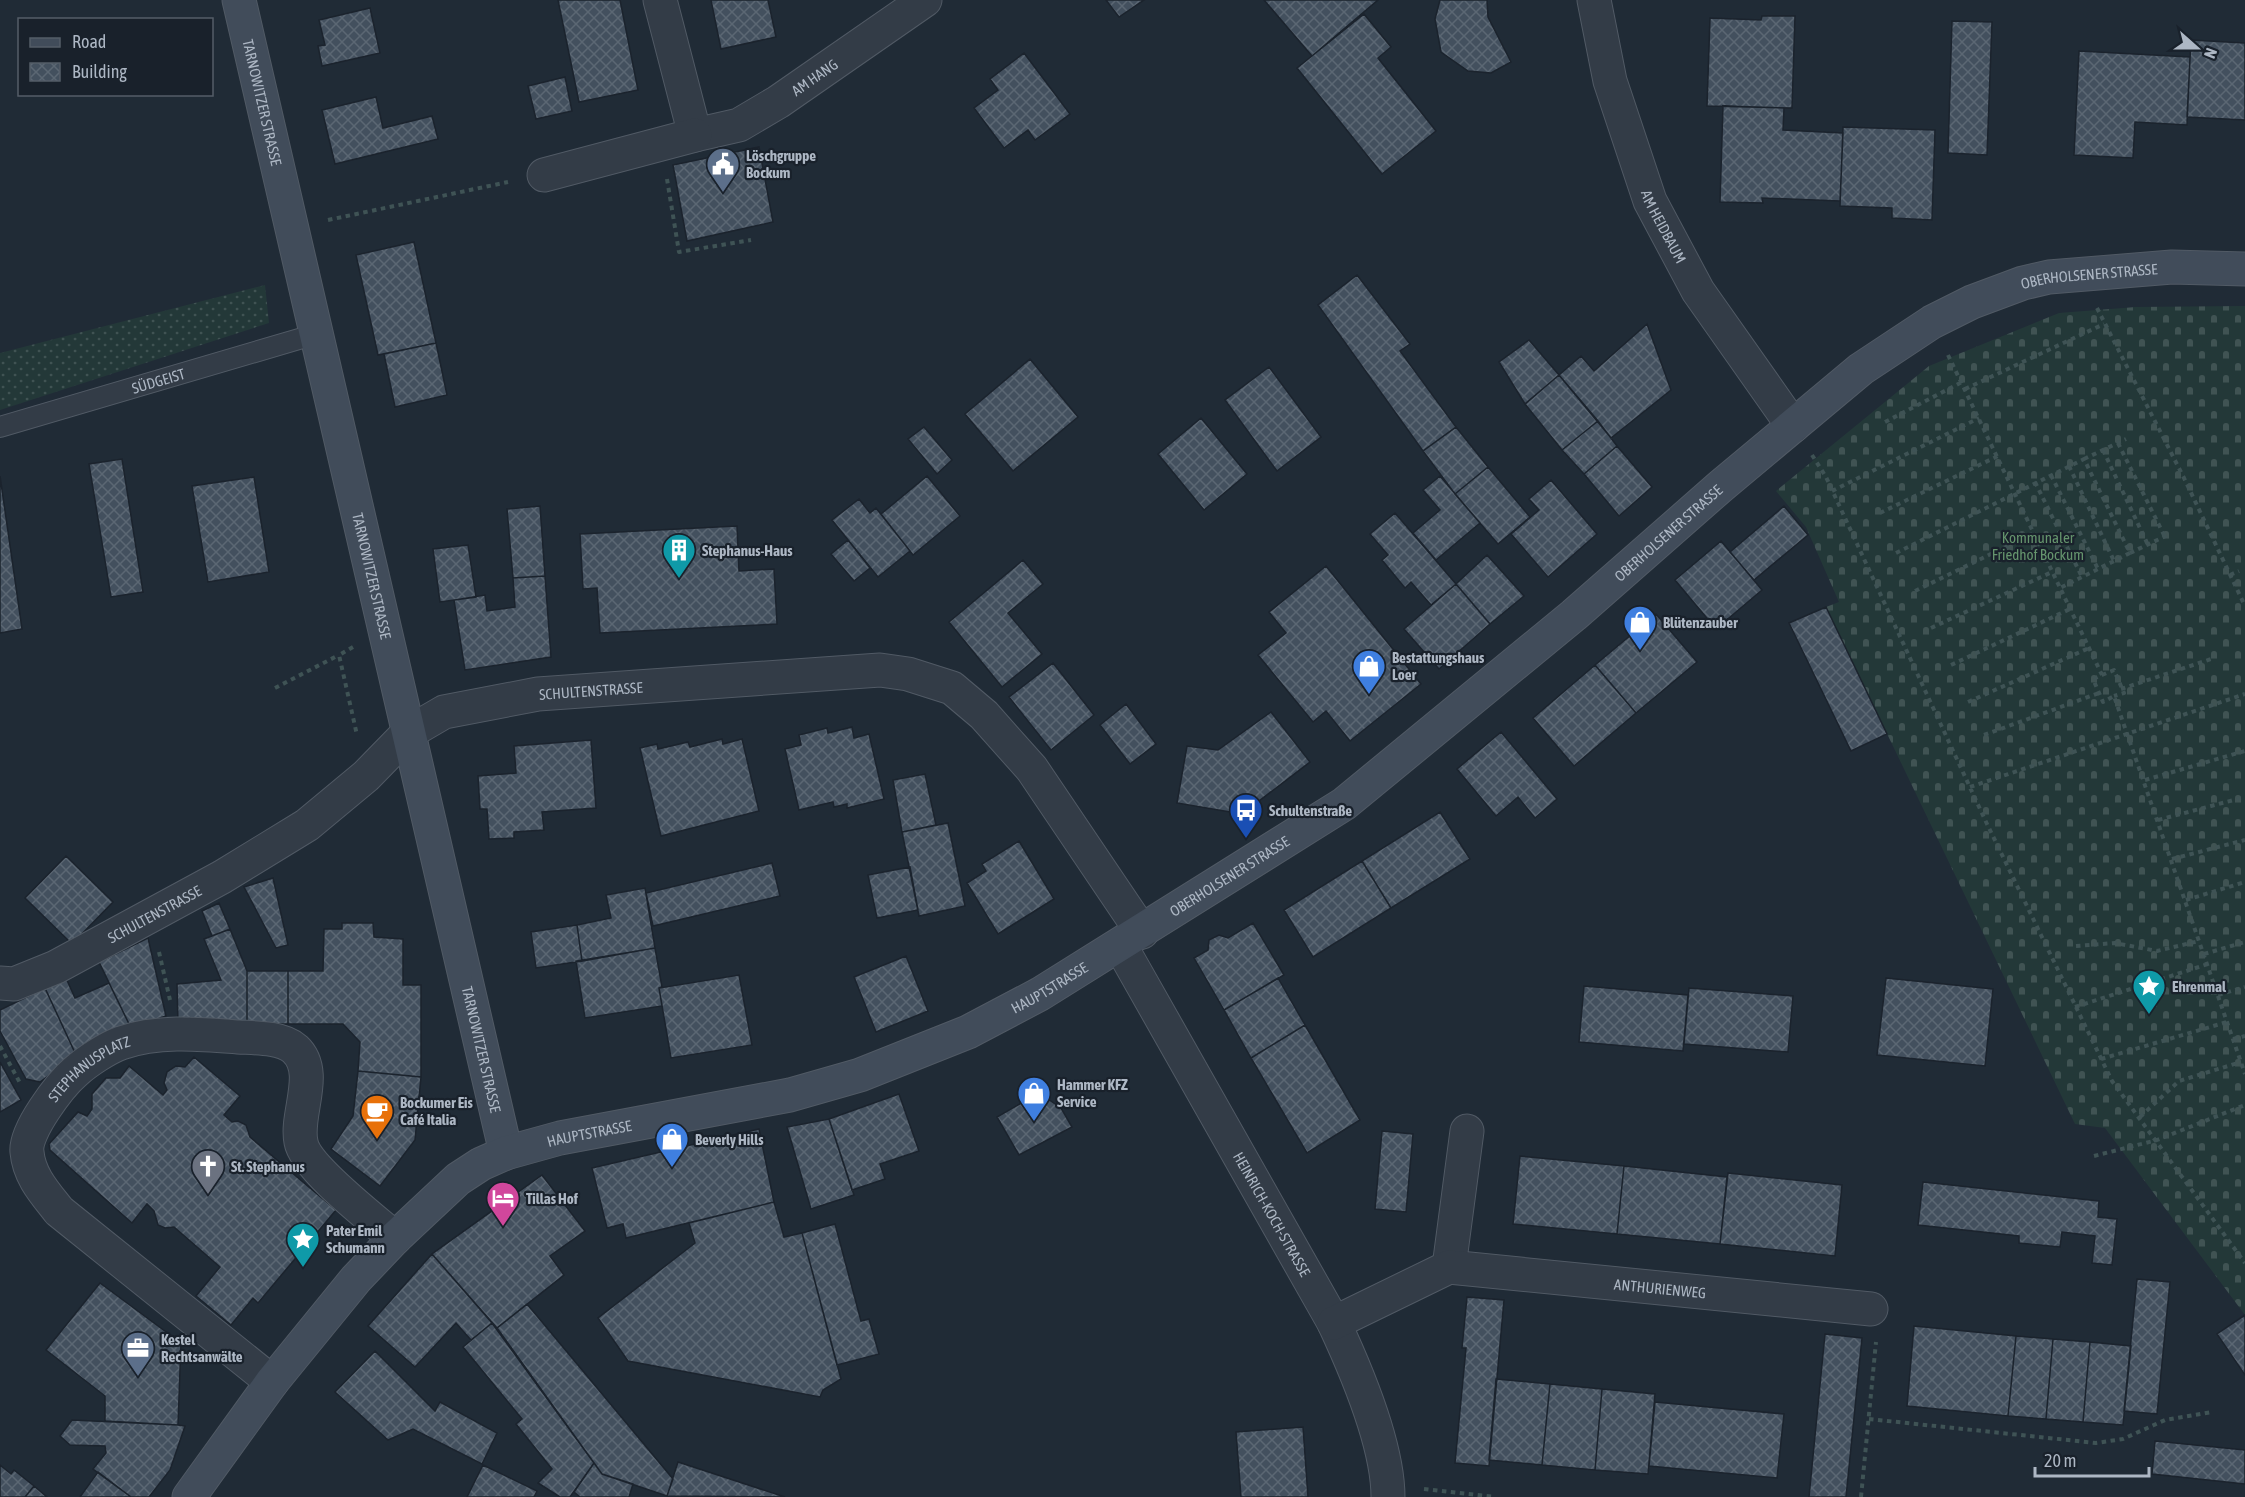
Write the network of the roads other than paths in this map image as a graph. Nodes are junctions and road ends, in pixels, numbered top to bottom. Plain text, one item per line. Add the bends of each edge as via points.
1 (239, 0) edge
2 (660, 0) edge
3 (926, 0) edge
4 (1594, 0) edge
5 (695, 135) junction
6 (544, 175) road end
7 (2245, 269) edge
8 (316, 334) junction
9 (1792, 426) junction
10 (0, 427) edge
11 (408, 733) junction
12 (1131, 938) junction
13 (0, 983) edge
14 (1467, 1131) dead end
15 (506, 1153) junction
16 (395, 1238) junction
17 (1449, 1268) junction
18 (1871, 1310) road end
19 (1334, 1323) junction
20 (272, 1382) junction
21 (1388, 1491) edge
22 (189, 1497) edge

1 - 8 main road, TARNOWITZER STRASSE
2 - 5 street
3 - 5 street, AM HANG via 739,125
4 - 9 street, AM HEIDBAUM via 1610,81 1650,201 1698,291
5 - 6 street, AM HANG
7 - 9 main road, OBERHOLSENER STRASSE via 2172,267 2080,273 2023,283 1971,302 1932,322 1861,369
8 - 10 lane, SÜDGEIST
8 - 11 main road, TARNOWITZER STRASSE
9 - 12 main road, OBERHOLSENER STRASSE via 1575,615 1344,804
11 - 12 street, SCHULTENSTRASSE via 444,712 538,694 880,670 908,674 952,688 984,715 1032,769
11 - 13 street, SCHULTENSTRASSE via 366,776 307,825 222,877 56,967 14,984
11 - 15 main road, TARNOWITZER STRASSE
12 - 15 main road, HAUPTSTRASSE via 1040,994 968,1032 860,1075 790,1095 560,1138
12 - 19 street, HEINRICH-KOCH-STRASSE
14 - 17 street
15 - 16 main road, HAUPTSTRASSE via 458,1179
16 - 20 main road, HAUPTSTRASSE
16 - 20 street, STEPHANUSPLATZ via 310,1162 300,1142 304,1064 295,1049 273,1040 172,1034 120,1043 75,1071 39,1117 26,1150 36,1182 59,1211
17 - 18 street, ANTHURIENWEG
17 - 19 street
19 - 21 street, HEINRICH-KOCH-STRASSE via 1353,1364 1377,1439
20 - 22 main road, HAUPTSTRASSE

